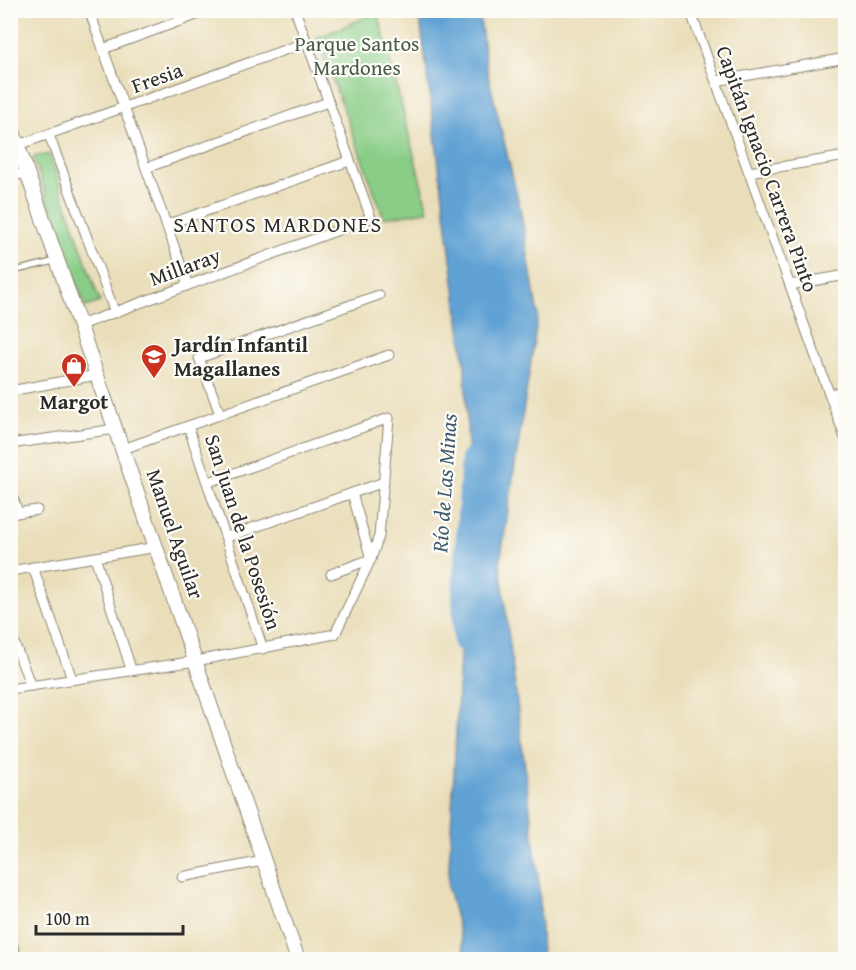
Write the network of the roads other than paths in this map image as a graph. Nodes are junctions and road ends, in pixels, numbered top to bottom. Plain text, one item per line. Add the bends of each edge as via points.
1 (89, 10) edge
2 (210, 10) edge
3 (295, 10) edge
4 (690, 10) edge
5 (307, 42) junction
6 (103, 49) junction
7 (846, 58) edge
8 (716, 81) junction
9 (328, 102) junction
10 (124, 109) junction
11 (10, 123) edge
12 (49, 135) junction
13 (18, 146) junction
14 (846, 156) edge
15 (349, 161) junction
16 (146, 168) junction
17 (28, 172) junction
18 (749, 172) junction
19 (10, 176) edge
20 (166, 225) junction
21 (58, 261) junction
22 (10, 272) edge
23 (846, 274) edge
24 (188, 285) junction
25 (790, 285) junction
26 (380, 294) dead end
27 (115, 313) junction
28 (80, 325) junction
29 (389, 355) dead end
30 (97, 375) junction
31 (10, 391) edge
32 (846, 391) edge
33 (830, 394) junction
34 (220, 414) junction
35 (188, 426) junction
36 (116, 429) junction
37 (846, 440) edge
38 (10, 444) edge
39 (123, 449) junction
40 (209, 482) junction
41 (384, 482) junction
42 (10, 490) edge
43 (352, 494) junction
44 (37, 510) dead end
45 (14, 513) edge
46 (226, 537) junction
47 (157, 547) junction
48 (95, 557) junction
49 (371, 560) junction
50 (33, 567) junction
51 (10, 571) edge
52 (331, 574) dead end
53 (10, 632) edge
54 (263, 649) junction
55 (196, 661) junction
56 (131, 669) junction
57 (72, 679) junction
58 (31, 686) junction
59 (10, 689) edge
60 (10, 784) edge
61 (15, 791) dead end
62 (263, 861) junction
63 (182, 877) dead end
64 (10, 938) edge
65 (18, 960) edge
66 (298, 960) edge

1 - 6 street
2 - 6 street
3 - 5 street
4 - 8 street, Capitán Ignacio Carrera Pinto
5 - 9 street
5 - 10 street, Fresia
6 - 10 street
7 - 8 street
8 - 18 street, Capitán Ignacio Carrera Pinto
9 - 15 street
9 - 16 street
10 - 12 street, Fresia
10 - 16 street
11 - 13 street, Manuel Aguilar
12 - 13 street, Fresia
12 - 27 street
13 - 17 street, Manuel Aguilar
14 - 18 street
15 - 20 street
15 - 24 street, Millaray via 371,218
16 - 20 street
17 - 19 street
17 - 21 street, Manuel Aguilar
18 - 25 street, Capitán Ignacio Carrera Pinto
20 - 24 street
21 - 22 lane
21 - 28 street, Manuel Aguilar
23 - 25 street
24 - 27 street, Millaray
25 - 33 street, Capitán Ignacio Carrera Pinto
26 - 34 street via 199,358
27 - 28 street, Millaray
28 - 30 street, Manuel Aguilar
29 - 34 street
30 - 31 street
30 - 36 street, Manuel Aguilar
32 - 33 street
33 - 37 street, Capitán Ignacio Carrera Pinto
34 - 35 street
35 - 39 street
35 - 40 street, San Juan de la Posesión
36 - 38 street
36 - 39 street, Manuel Aguilar
39 - 47 street, Manuel Aguilar
40 - 41 street via 388,418
40 - 46 street, San Juan de la Posesión
41 - 43 street
41 - 49 street via 379,536
42 - 45 street
43 - 46 street
43 - 49 street
44 - 45 street
46 - 54 street, San Juan de la Posesión
47 - 48 street
47 - 55 street, Manuel Aguilar
48 - 50 street
48 - 56 street
49 - 52 street
49 - 54 street via 335,634
50 - 51 street
50 - 57 street
53 - 58 street
54 - 55 street
55 - 56 street
55 - 62 street, Manuel Aguilar
56 - 57 street
57 - 58 street
58 - 59 street
60 - 61 lane
62 - 63 street
62 - 66 street, Manuel Aguilar
64 - 65 street

